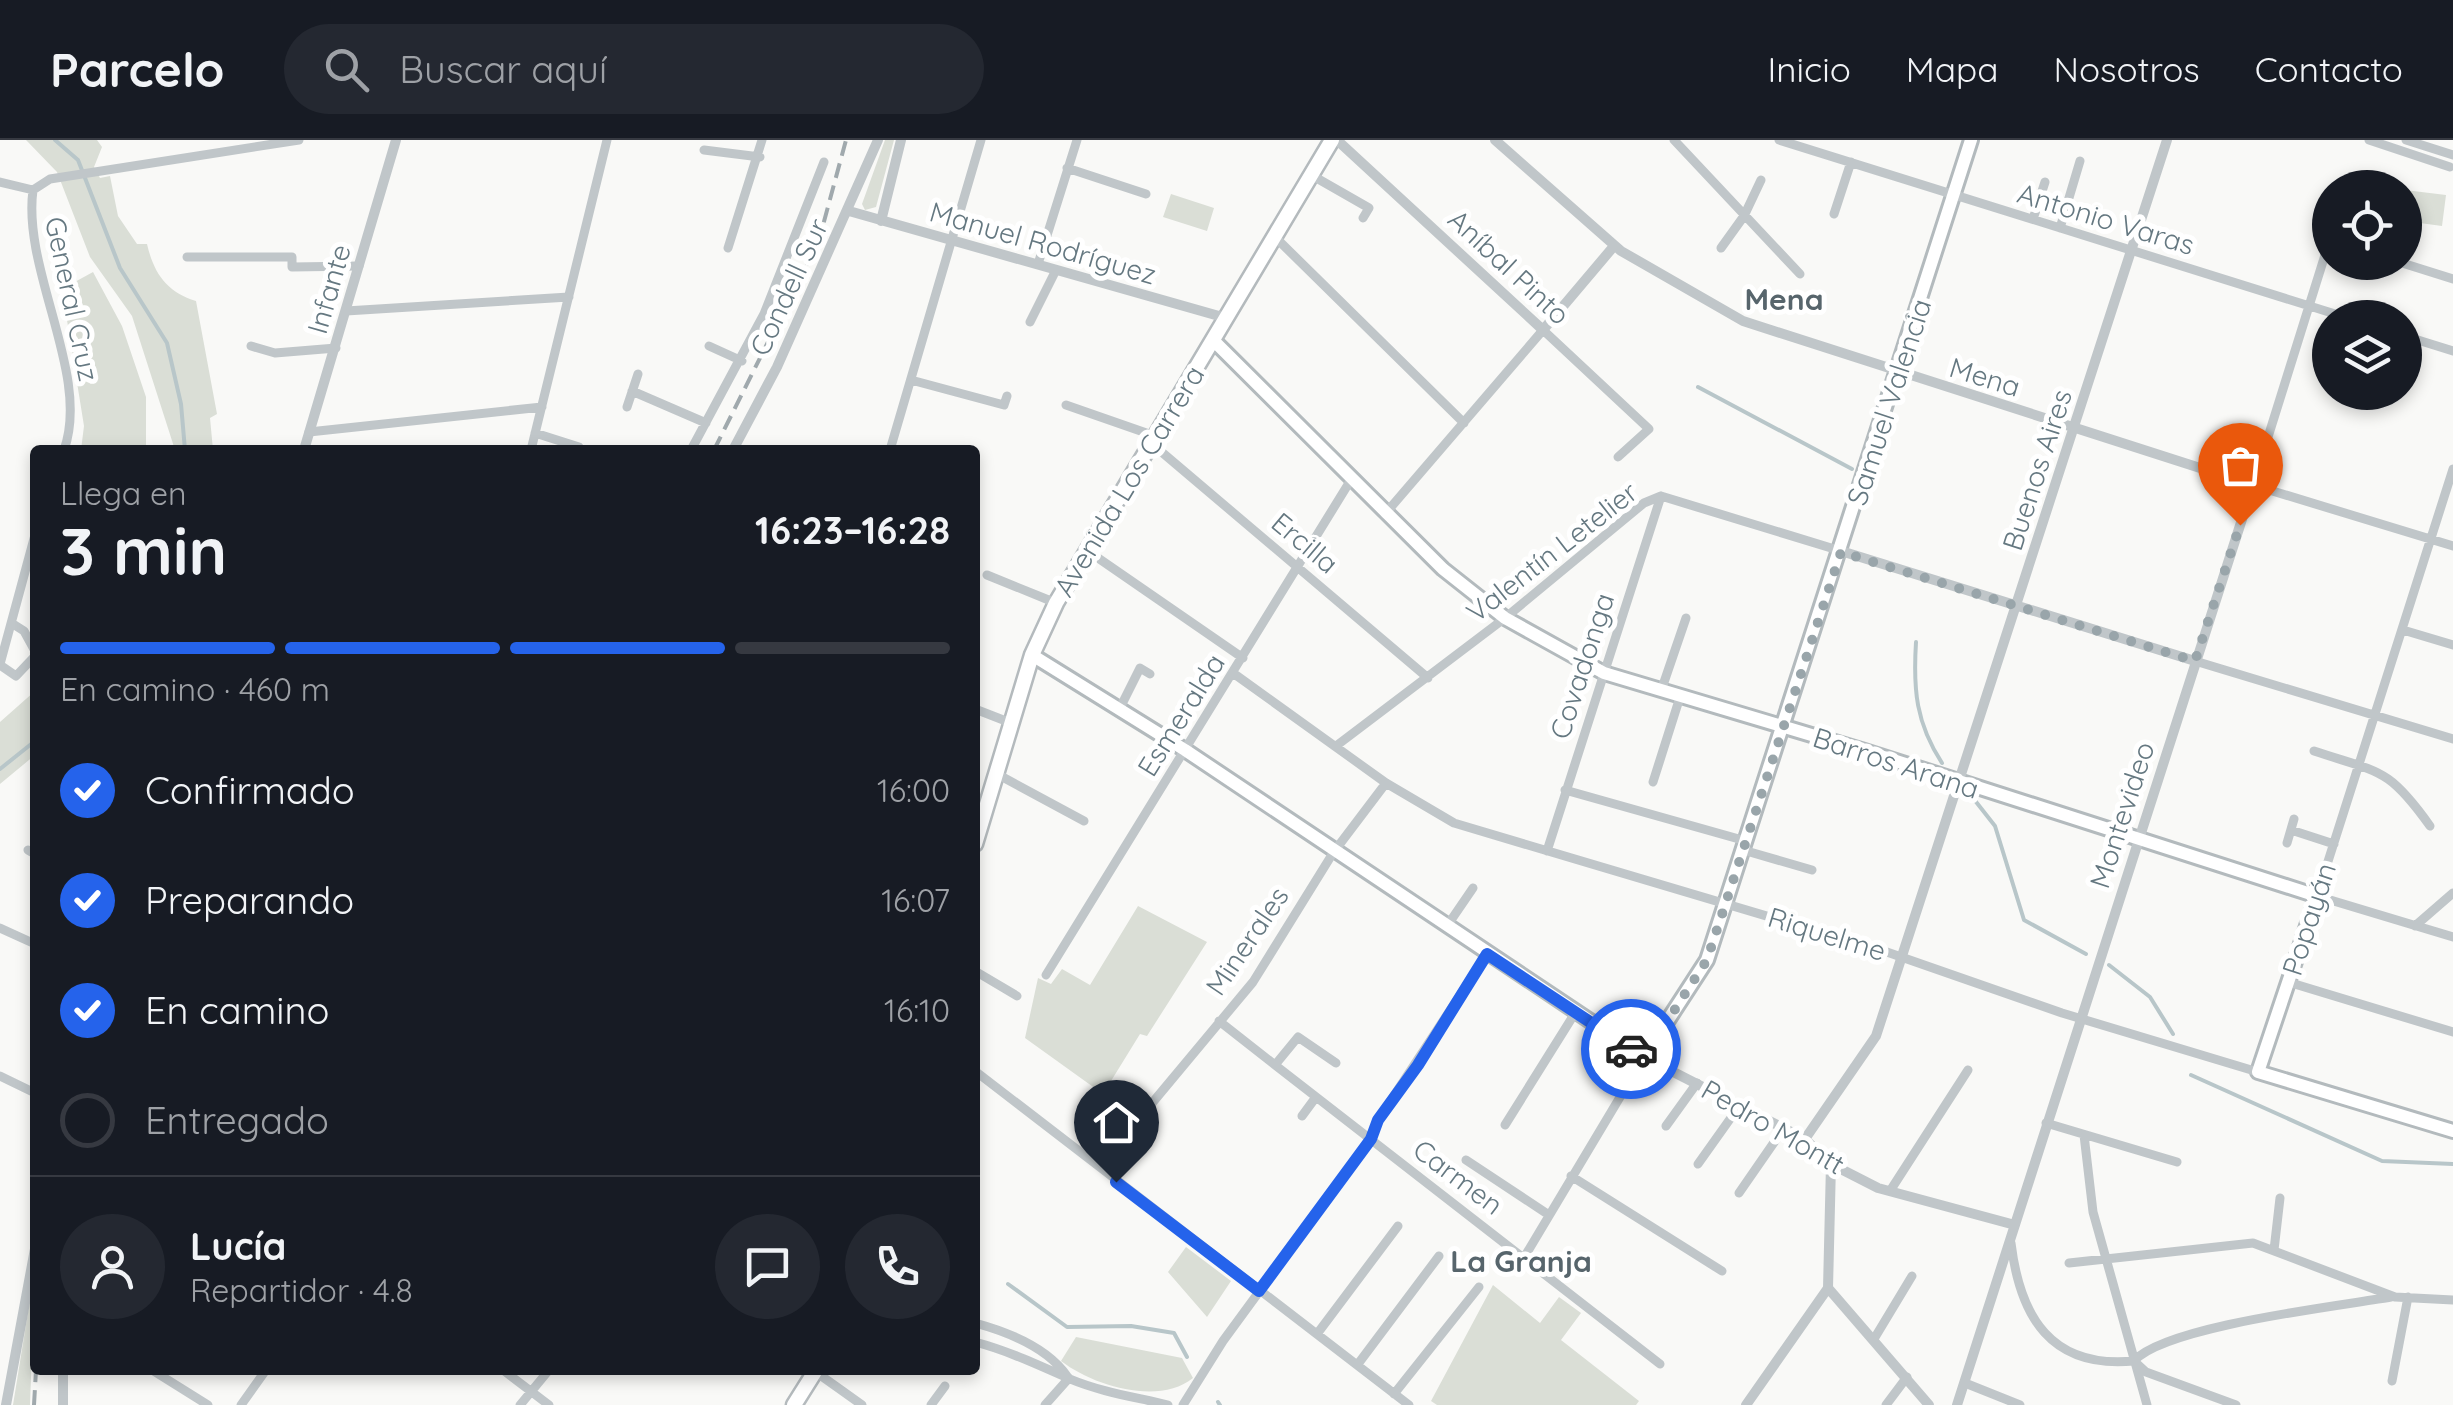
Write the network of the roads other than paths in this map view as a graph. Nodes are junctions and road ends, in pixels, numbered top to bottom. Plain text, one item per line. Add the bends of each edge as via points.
1 (299, 140) edge
2 (396, 140) edge
3 (607, 140) edge
4 (762, 140) edge
5 (878, 140) edge
6 (901, 140) edge
7 (967, 140) edge
8 (1077, 140) edge
9 (1335, 140) edge
10 (1495, 140) edge
11 (1674, 140) edge
12 (1780, 140) edge
13 (1972, 140) edge
14 (2167, 140) edge
15 (2369, 140) edge
16 (2406, 140) edge
17 (980, 142) edge
18 (704, 150) dead end
19 (2453, 155) edge
20 (760, 157) junction
21 (2080, 161) dead end
22 (824, 162) dead end
23 (1851, 162) junction
24 (2450, 166) dead end
25 (1067, 168) junction
26 (1313, 176) junction
27 (1761, 180) dead end
28 (0, 182) edge
29 (2045, 182) dead end
30 (33, 190) junction
31 (1146, 194) dead end
32 (1954, 195) junction
33 (848, 211) junction
34 (1834, 214) dead end
35 (1744, 216) junction
36 (1363, 218) dead end
37 (2033, 220) junction
38 (881, 221) junction
39 (2060, 228) junction
40 (1276, 238) junction
41 (952, 241) junction
42 (1614, 246) junction
43 (728, 248) dead end
44 (1721, 248) dead end
45 (2132, 250) junction
46 (187, 257) dead end
47 (1038, 264) junction
48 (359, 266) junction
49 (2422, 269) edge
50 (1056, 270) junction
51 (1800, 274) dead end
52 (2453, 279) edge
53 (2317, 280) edge
54 (569, 296) junction
55 (2309, 305) junction
56 (2312, 306) edge
57 (346, 312) junction
58 (1226, 318) junction
59 (1030, 322) dead end
60 (1544, 330) junction
61 (1213, 340) junction
62 (2422, 342) edge
63 (250, 346) dead end
64 (708, 346) dead end
65 (336, 348) junction
66 (2453, 352) edge
67 (742, 361) junction
68 (638, 374) dead end
69 (1898, 374) junction
70 (911, 380) junction
71 (632, 391) junction
72 (1007, 396) dead end
73 (1066, 406) dead end
74 (542, 407) junction
75 (627, 407) dead end
76 (1464, 423) junction
77 (706, 424) junction
78 (2075, 427) junction
79 (310, 432) junction
80 (535, 433) junction
81 (1153, 440) junction
82 (65, 445) edge
83 (306, 445) edge
84 (531, 445) edge
85 (573, 445) edge
86 (694, 445) edge
87 (736, 445) edge
88 (892, 445) edge
89 (1618, 457) dead end
90 (2453, 468) edge
91 (1352, 478) junction
92 (2252, 485) junction
93 (1662, 496) junction
94 (1386, 514) junction
95 (2432, 540) junction
96 (2453, 546) edge
97 (1085, 549) junction
98 (1841, 552) junction
99 (30, 554) edge
100 (1298, 566) junction
101 (988, 576) dead end
102 (1056, 603) junction
103 (2017, 606) junction
104 (1505, 618) junction
105 (1686, 618) dead end
106 (13, 624) junction
107 (2403, 630) junction
108 (30, 644) edge
109 (2453, 646) edge
110 (1032, 655) junction
111 (1243, 658) junction
112 (30, 660) edge
113 (2195, 661) junction
114 (0, 665) edge
115 (1234, 673) junction
116 (1150, 674) dead end
117 (1604, 674) junction
118 (1428, 678) junction
119 (1661, 690) junction
120 (1680, 697) junction
121 (1120, 708) junction
122 (980, 711) edge
123 (2375, 716) junction
124 (1011, 724) junction
125 (1782, 728) junction
126 (2453, 739) edge
127 (1336, 746) junction
128 (1185, 750) junction
129 (2314, 751) dead end
130 (2359, 766) junction
131 (997, 774) junction
132 (1653, 782) dead end
133 (1386, 783) junction
134 (1958, 783) junction
135 (1565, 790) junction
136 (2294, 819) dead end
137 (1084, 821) dead end
138 (2430, 826) dead end
139 (980, 828) edge
140 (2290, 830) junction
141 (2138, 839) junction
142 (2286, 842) dead end
143 (2334, 844) junction
144 (1745, 846) junction
145 (1547, 850) junction
146 (1333, 853) junction
147 (1812, 870) dead end
148 (1473, 888) dead end
149 (2453, 894) edge
150 (2317, 896) junction
151 (1726, 903) junction
152 (1447, 926) junction
153 (2415, 926) junction
154 (0, 928) edge
155 (2453, 937) edge
156 (30, 942) edge
157 (1487, 954) junction
158 (1903, 958) junction
159 (980, 973) edge
160 (1046, 975) dead end
161 (2288, 982) junction
162 (1017, 996) dead end
163 (1575, 1013) junction
164 (2080, 1018) junction
165 (1219, 1020) junction
166 (2453, 1032) edge
167 (1644, 1057) junction
168 (1336, 1063) dead end
169 (1275, 1065) junction
170 (1968, 1070) dead end
171 (2258, 1072) junction
172 (980, 1075) edge
173 (0, 1076) edge
174 (1697, 1083) junction
175 (30, 1091) edge
176 (1316, 1097) junction
177 (1740, 1105) junction
178 (1302, 1116) dead end
179 (1149, 1118) dead end
180 (2046, 1124) junction
181 (1505, 1125) dead end
182 (1666, 1126) dead end
183 (1784, 1128) junction
184 (2453, 1131) edge
185 (2084, 1135) junction
186 (1371, 1139) junction
187 (1805, 1139) junction
188 (1466, 1160) dead end
189 (2177, 1162) dead end
190 (1698, 1164) dead end
191 (1830, 1164) junction
192 (1571, 1176) junction
193 (1890, 1191) junction
194 (1740, 1193) dead end
195 (2280, 1198) dead end
196 (1549, 1215) junction
197 (2015, 1225) junction
198 (1398, 1226) dead end
199 (2011, 1243) junction
200 (2274, 1250) junction
201 (1439, 1256) dead end
202 (1525, 1256) junction
203 (2107, 1259) junction
204 (2070, 1264) dead end
205 (1722, 1271) dead end
206 (30, 1276) edge
207 (1912, 1276) dead end
208 (1479, 1286) dead end
209 (1828, 1288) junction
210 (1259, 1291) junction
211 (2395, 1297) junction
212 (2408, 1297) junction
213 (2453, 1300) edge
214 (980, 1325) edge
215 (1317, 1334) junction
216 (1874, 1340) junction
217 (980, 1344) edge
218 (2134, 1361) junction
219 (1358, 1364) junction
220 (1660, 1364) dead end
221 (63, 1375) edge
222 (170, 1375) edge
223 (262, 1375) edge
224 (510, 1375) edge
225 (544, 1375) edge
226 (813, 1375) edge
227 (821, 1375) edge
228 (1907, 1377) junction
229 (1068, 1378) junction
230 (2392, 1382) dead end
231 (1965, 1383) junction
232 (945, 1386) dead end
233 (530, 1390) junction
234 (1394, 1394) junction
235 (1160, 1404) edge
236 (6, 1405) edge
237 (63, 1405) edge
238 (208, 1405) edge
239 (241, 1405) edge
240 (520, 1405) edge
241 (549, 1405) edge
242 (794, 1405) edge
243 (862, 1405) edge
244 (931, 1405) edge
245 (1045, 1405) edge
246 (1183, 1405) edge
247 (1409, 1405) edge
248 (1746, 1405) edge
249 (1886, 1405) edge
250 (1929, 1405) edge
251 (1957, 1405) edge
252 (2020, 1405) edge
253 (2148, 1405) edge
254 (2236, 1405) edge

1 - 30 street, General Cruz via 50,179
2 - 48 street, Infante
3 - 54 street
4 - 20 street
5 - 33 street, Condell Sur
6 - 38 street
7 - 17 street
8 - 25 street
9 - 26 main road, Avenida Los Carrera
9 - 60 street, Aníbal Pinto
10 - 42 street, Mena
11 - 35 street
12 - 23 street, Antonio Varas
13 - 32 main road, Samuel Valencia
14 - 45 street, Buenos Aires
15 - 24 street
16 - 19 street
17 - 41 street
18 - 20 street
20 - 43 street
21 - 39 street
22 - 67 street
23 - 32 street, Antonio Varas
23 - 34 street
25 - 31 street
25 - 47 street
26 - 36 street via 1369,208
26 - 40 main road, Avenida Los Carrera
27 - 35 street
28 - 30 street
29 - 37 street
30 - 82 street, General Cruz via 33,231 73,415
32 - 37 street, Antonio Varas
32 - 69 main road, Samuel Valencia
33 - 38 street, Manuel Rodríguez
33 - 87 street, Condell Sur
35 - 44 street
35 - 51 street
37 - 39 street, Antonio Varas
38 - 41 street, Manuel Rodríguez
39 - 45 street, Antonio Varas
40 - 58 main road, Avenida Los Carrera
40 - 76 street
41 - 47 street, Manuel Rodríguez
41 - 70 street
42 - 60 street
42 - 69 street, Mena via 1742,321
45 - 55 street, Antonio Varas
45 - 78 street, Buenos Aires
46 - 48 street via 292,257 292,267
47 - 50 street, Manuel Rodríguez
48 - 57 street, Infante
49 - 52 street
50 - 58 street, Manuel Rodríguez
50 - 59 street
53 - 55 street, Montevideo
54 - 57 street
54 - 74 street
55 - 56 street, Antonio Varas
55 - 92 street, Montevideo
57 - 65 street, Infante
58 - 61 main road, Avenida Los Carrera
60 - 76 street
60 - 89 street, Aníbal Pinto via 1649,429
61 - 81 main road, Avenida Los Carrera
61 - 91 main road, Barros Arana
62 - 66 street
63 - 65 street via 276,354
64 - 67 street
65 - 79 street, Infante
67 - 77 street
68 - 71 street
69 - 78 street, Mena
69 - 98 main road, Samuel Valencia
70 - 72 street via 1004,405
70 - 88 street
71 - 75 street
71 - 77 street
73 - 81 street
74 - 79 street
74 - 80 street
76 - 94 street
77 - 86 street
78 - 92 street, Mena
78 - 103 street, Buenos Aires
79 - 83 street, Infante
80 - 84 street
80 - 85 street
81 - 97 main road, Avenida Los Carrera
81 - 100 street, Ercilla
90 - 95 street, Popayán
91 - 94 main road, Barros Arana
91 - 100 street, Esmeralda
92 - 95 street, Mena
92 - 113 street, Montevideo
93 - 98 street, Valentín Letelier
93 - 104 street, Valentín Letelier via 1644,503
93 - 117 street, Covadonga
94 - 104 main road, Barros Arana
95 - 96 street, Mena
95 - 107 street, Popayán
97 - 102 main road, Avenida Los Carrera
97 - 111 street
98 - 103 street, Valentín Letelier
98 - 125 main road, Samuel Valencia
99 - 106 street
100 - 111 street, Esmeralda
100 - 118 street, Ercilla
101 - 102 street
102 - 110 main road, Avenida Los Carrera
103 - 113 street, Valentín Letelier
103 - 134 street, Buenos Aires
104 - 117 main road, Barros Arana
104 - 118 street, Valentín Letelier
105 - 119 street
106 - 108 street
106 - 114 street
107 - 109 street
107 - 123 street, Popayán
110 - 121 main road, Pedro Montt
110 - 124 main road, Avenida Los Carrera
111 - 115 street, Esmeralda
112 - 114 street via 16,676
113 - 123 street, Valentín Letelier
113 - 141 street, Montevideo
115 - 127 street, Riquelme
115 - 128 street, Esmeralda
116 - 121 street via 1140,668
117 - 119 main road, Barros Arana
117 - 135 street, Covadonga
118 - 127 street, Valentín Letelier
119 - 120 main road, Barros Arana
120 - 125 main road, Barros Arana
120 - 132 street
121 - 128 main road, Pedro Montt
122 - 124 street
123 - 126 street, Valentín Letelier
123 - 130 street, Popayán
124 - 131 main road, Avenida Los Carrera
125 - 134 main road, Barros Arana
125 - 144 main road, Samuel Valencia
127 - 133 street, Riquelme
128 - 146 main road, Pedro Montt
128 - 160 street, Esmeralda
129 - 130 street
130 - 138 street via 2400,784
130 - 143 street, Popayán
131 - 137 street
131 - 139 main road, Avenida Los Carrera
133 - 145 street, Riquelme via 1454,823
133 - 146 street, Minerales
134 - 141 main road, Barros Arana
134 - 158 street, Buenos Aires
135 - 144 street
135 - 145 street, Covadonga
136 - 140 street
140 - 142 street
140 - 143 street
141 - 150 main road, Barros Arana
141 - 164 street, Montevideo
143 - 150 street, Popayán
144 - 147 street
144 - 151 main road, Samuel Valencia
145 - 151 street, Riquelme
146 - 152 main road, Pedro Montt
146 - 165 street, Minerales via 1253,982
148 - 152 street
149 - 153 street
150 - 153 street, Barros Arana
150 - 161 main road, Popayán
151 - 158 street, Riquelme
151 - 167 main road, Samuel Valencia via 1707,960
152 - 157 main road, Pedro Montt
153 - 155 street, Barros Arana
154 - 156 street
157 - 163 main road, Pedro Montt
157 - 186 street
158 - 164 street, Riquelme
158 - 187 street, Buenos Aires via 1876,1036
159 - 162 street
161 - 166 street
161 - 171 main road, Popayán
163 - 167 main road, Pedro Montt
163 - 181 street
164 - 171 street, Riquelme
164 - 180 street, Montevideo
165 - 169 street, Carmen
165 - 179 street, Minerales via 1143,1114
167 - 174 street, Pedro Montt
167 - 192 street, Samuel Valencia
168 - 169 street via 1298,1037
169 - 176 street, Carmen
170 - 193 street
171 - 184 main road, Riquelme
172 - 210 street
173 - 175 street
174 - 177 street, Pedro Montt
174 - 182 street
176 - 178 street
176 - 186 street, Carmen
177 - 183 street, Pedro Montt
177 - 190 street
180 - 185 street
180 - 197 street, Montevideo
183 - 187 street, Pedro Montt
183 - 194 street
185 - 189 street
185 - 203 street via 2093,1212
186 - 202 street, Carmen
186 - 210 street
187 - 191 street, Pedro Montt
188 - 196 street
191 - 193 street, Pedro Montt
191 - 209 street
192 - 196 street, Samuel Valencia
192 - 205 street
193 - 197 street, Pedro Montt
195 - 200 street
196 - 202 street, Samuel Valencia
197 - 199 street, Montevideo
198 - 215 street
199 - 218 street via 2020,1296 2038,1326 2078,1358
199 - 231 street, Montevideo
200 - 203 street via 2253,1244
200 - 211 street
201 - 219 street
202 - 220 street, Carmen
203 - 204 street
203 - 218 street
206 - 236 street
207 - 216 street
208 - 234 street
209 - 216 street
209 - 248 street
210 - 215 street
210 - 246 street
211 - 212 street
211 - 218 street via 2262,1318 2169,1343
212 - 213 street
212 - 230 street
214 - 229 street via 1022,1340 1059,1364
215 - 219 street
216 - 228 street
217 - 229 street
218 - 253 street
218 - 254 street via 2146,1372
219 - 234 street
221 - 237 street
222 - 238 street
223 - 239 street
224 - 233 street
225 - 233 street
226 - 242 main road
227 - 243 street
228 - 249 street
228 - 250 street
229 - 235 street
229 - 245 street
231 - 251 street, Montevideo
231 - 252 street
232 - 244 street
233 - 240 street
233 - 241 street
234 - 247 street

